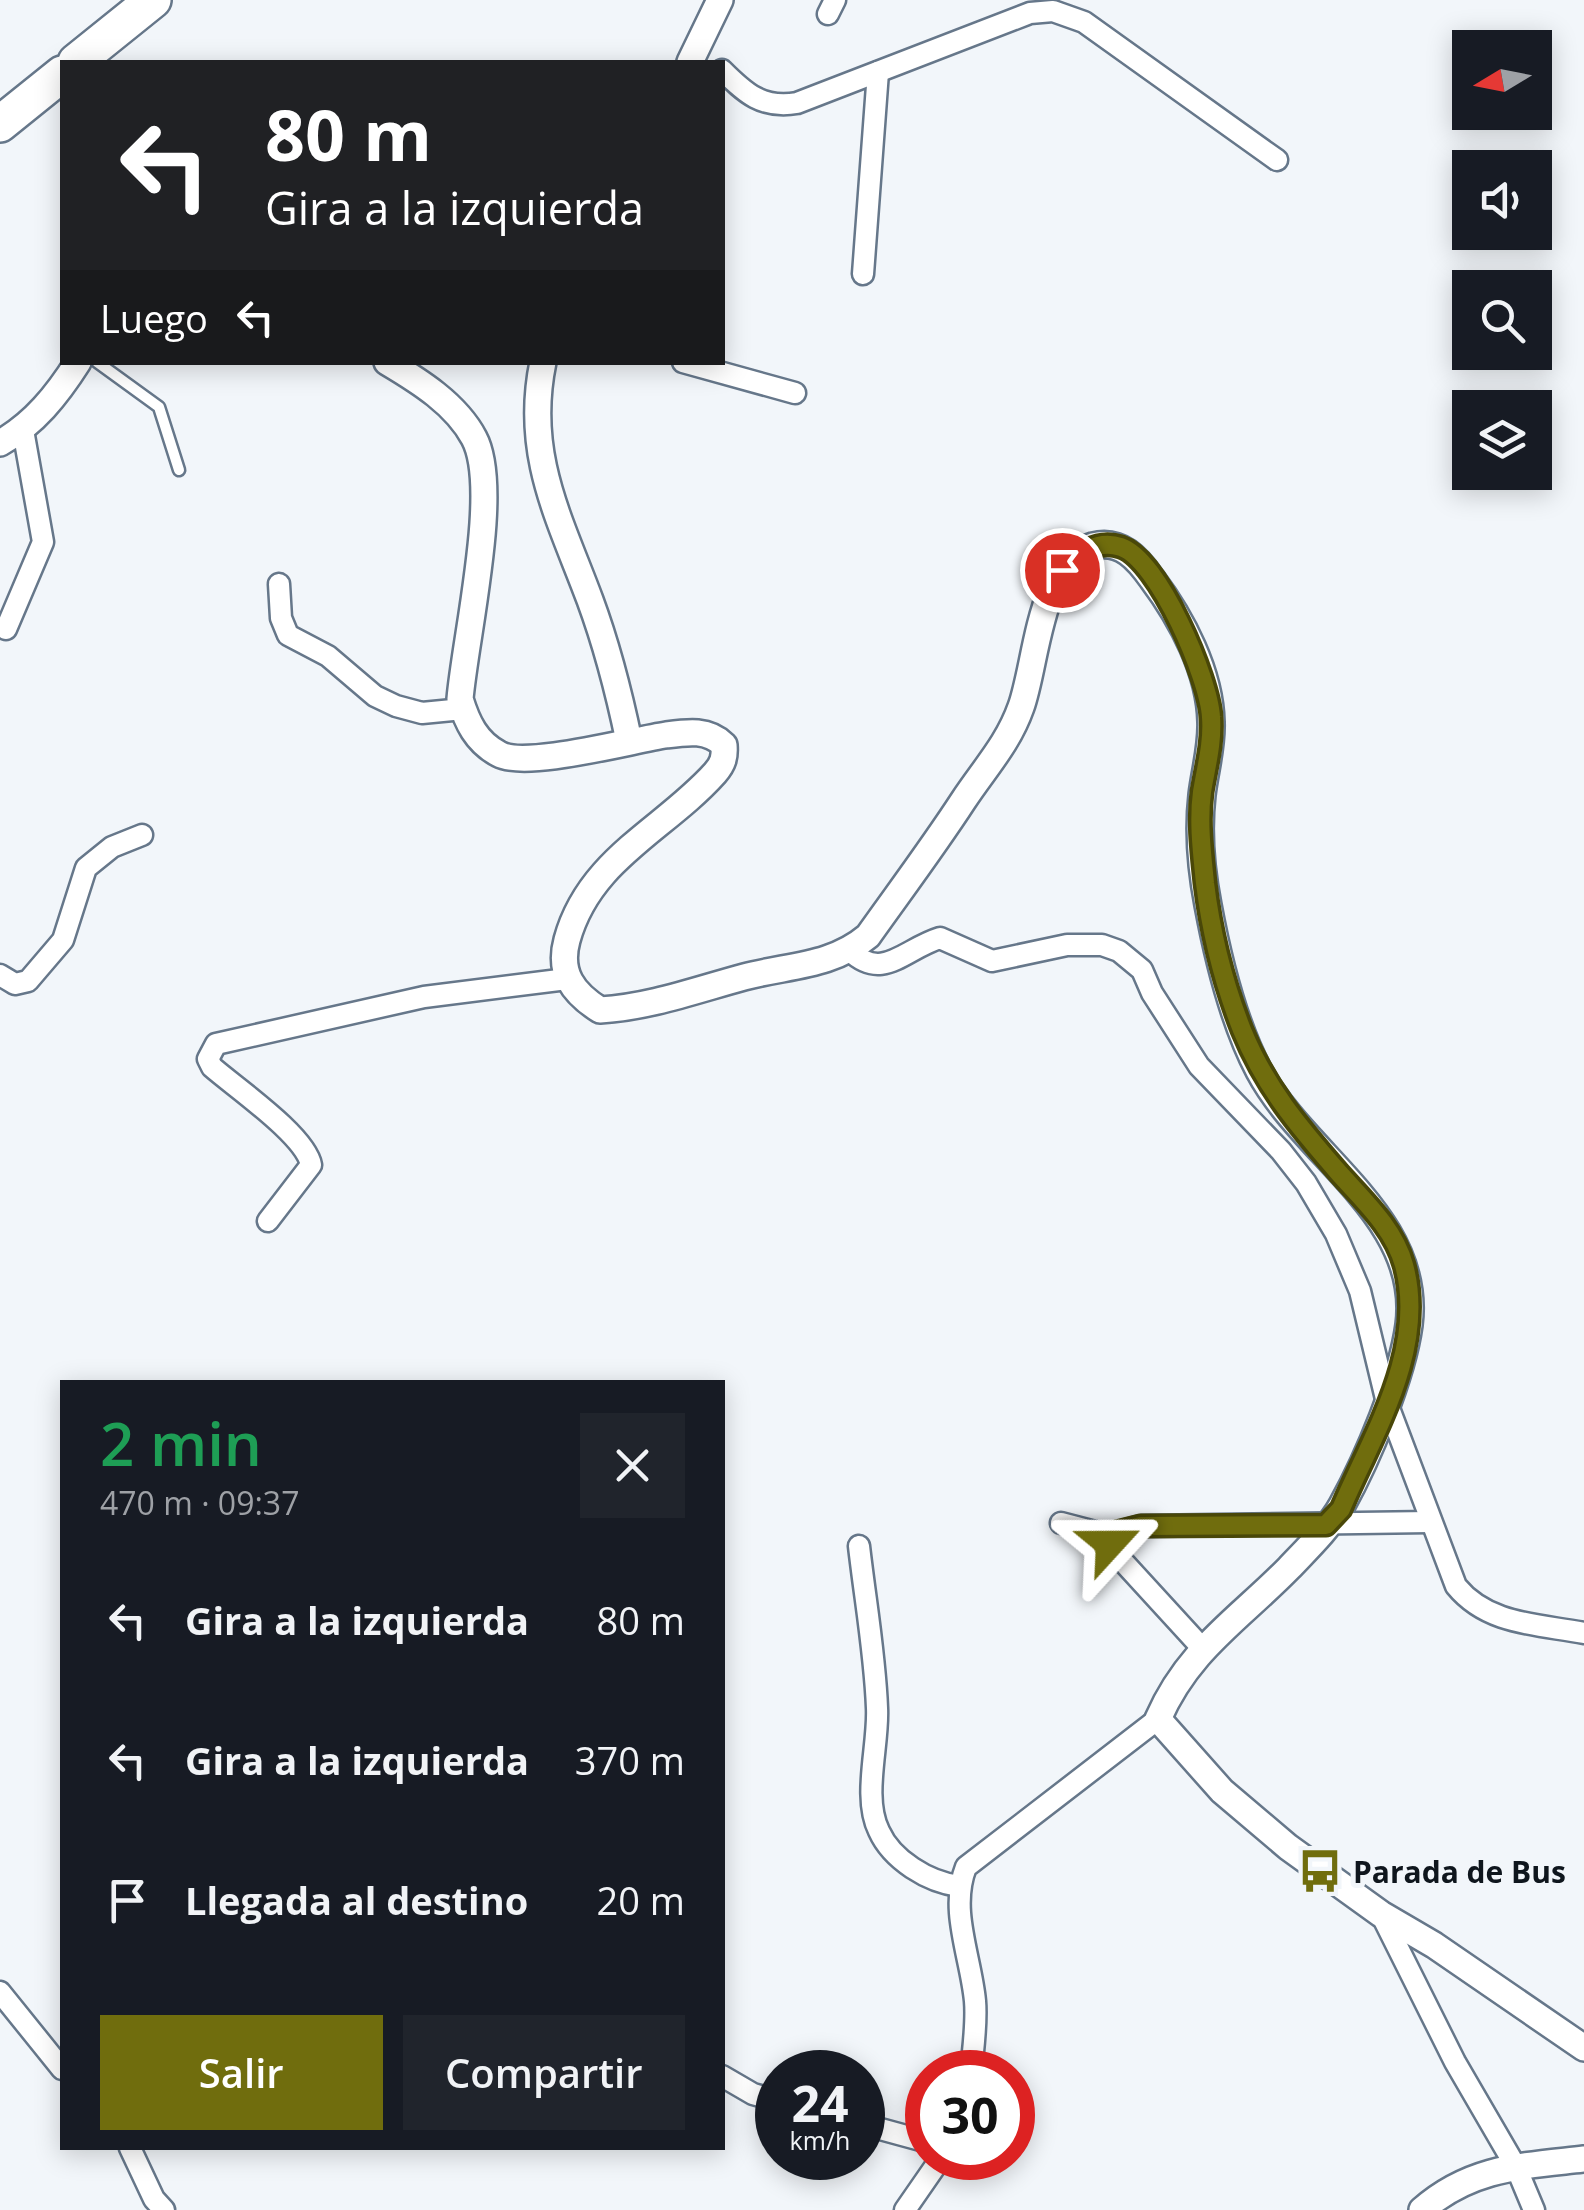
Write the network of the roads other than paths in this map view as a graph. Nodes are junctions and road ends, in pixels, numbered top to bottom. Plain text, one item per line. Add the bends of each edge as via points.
1 (154, 0) edge
2 (720, 0) edge
3 (701, 57) edge
4 (79, 60) edge
5 (878, 72) junction
6 (725, 73) edge
7 (60, 76) edge
8 (0, 124) edge
9 (1277, 160) dead end
10 (863, 274) dead end
11 (76, 365) edge
12 (101, 365) edge
13 (392, 365) edge
14 (542, 365) edge
15 (694, 365) edge
16 (796, 393) dead end
17 (11, 437) edge
18 (179, 470) dead end
19 (279, 584) dead end
20 (6, 629) dead end
21 (463, 709) junction
22 (630, 741) junction
23 (142, 835) dead end
24 (850, 951) junction
25 (0, 975) edge
26 (567, 979) junction
27 (268, 1221) dead end
28 (1387, 1402) junction
29 (1061, 1522) dead end
30 (1430, 1522) junction
31 (1326, 1525) junction
32 (1113, 1533) junction
33 (859, 1546) dead end
34 (1584, 1633) edge
35 (1203, 1649) junction
36 (1158, 1719) junction
37 (958, 1886) junction
38 (1381, 1914) junction
39 (0, 1992) edge
40 (1584, 2048) edge
41 (973, 2050) edge
42 (60, 2067) edge
43 (725, 2078) edge
44 (755, 2094) edge
45 (131, 2150) edge
46 (1584, 2159) edge
47 (1516, 2167) junction
48 (925, 2180) edge
49 (164, 2210) edge
50 (904, 2210) edge
51 (1422, 2210) edge
52 (1534, 2210) edge

1 - 4 highway
2 - 3 street
5 - 6 street via 786,104 754,99
5 - 9 street via 1030,13 1064,13
5 - 10 street
7 - 8 highway
11 - 17 street via 48,404
12 - 18 lane via 159,407
13 - 21 street via 453,412 474,439 483,467
14 - 22 street via 535,400 552,508 590,601
15 - 16 street
17 - 20 street via 43,542
19 - 21 street via 288,635 328,656 375,696 422,713
21 - 22 street via 482,742 502,756 548,757
22 - 26 street via 703,733 724,746 726,758 606,871 574,915 564,954
23 - 25 street via 86,868 63,940 28,981 15,984
24 - 26 street via 623,1009 600,1010
24 - 28 street via 880,966 940,938 992,961 1088,943 1131,960 1199,1066 1281,1151 1336,1234 1360,1291
24 - 28 street via 868,936 1005,743 1031,677 1045,605 1062,570 1097,545 1123,548 1164,594 1207,692 1211,731 1202,856 1221,960 1246,1040 1260,1073 1383,1222 1404,1264 1410,1320
26 - 27 street via 424,997 216,1044 208,1059 212,1067 309,1156 311,1165
28 - 30 street
28 - 31 street via 1341,1509
29 - 32 street
30 - 31 street
30 - 34 street via 1456,1586 1476,1608
31 - 32 street via 1141,1526
31 - 35 street
32 - 35 street via 1116,1554
33 - 37 street via 877,1704 874,1818 890,1848 924,1876
35 - 36 street via 1174,1683
36 - 37 street via 966,1867
36 - 38 street via 1222,1791
37 - 41 street via 976,2003
38 - 40 street
38 - 47 street
39 - 42 street
43 - 44 street
45 - 49 street
46 - 47 street
47 - 51 street via 1468,2178
47 - 52 street
48 - 50 street

